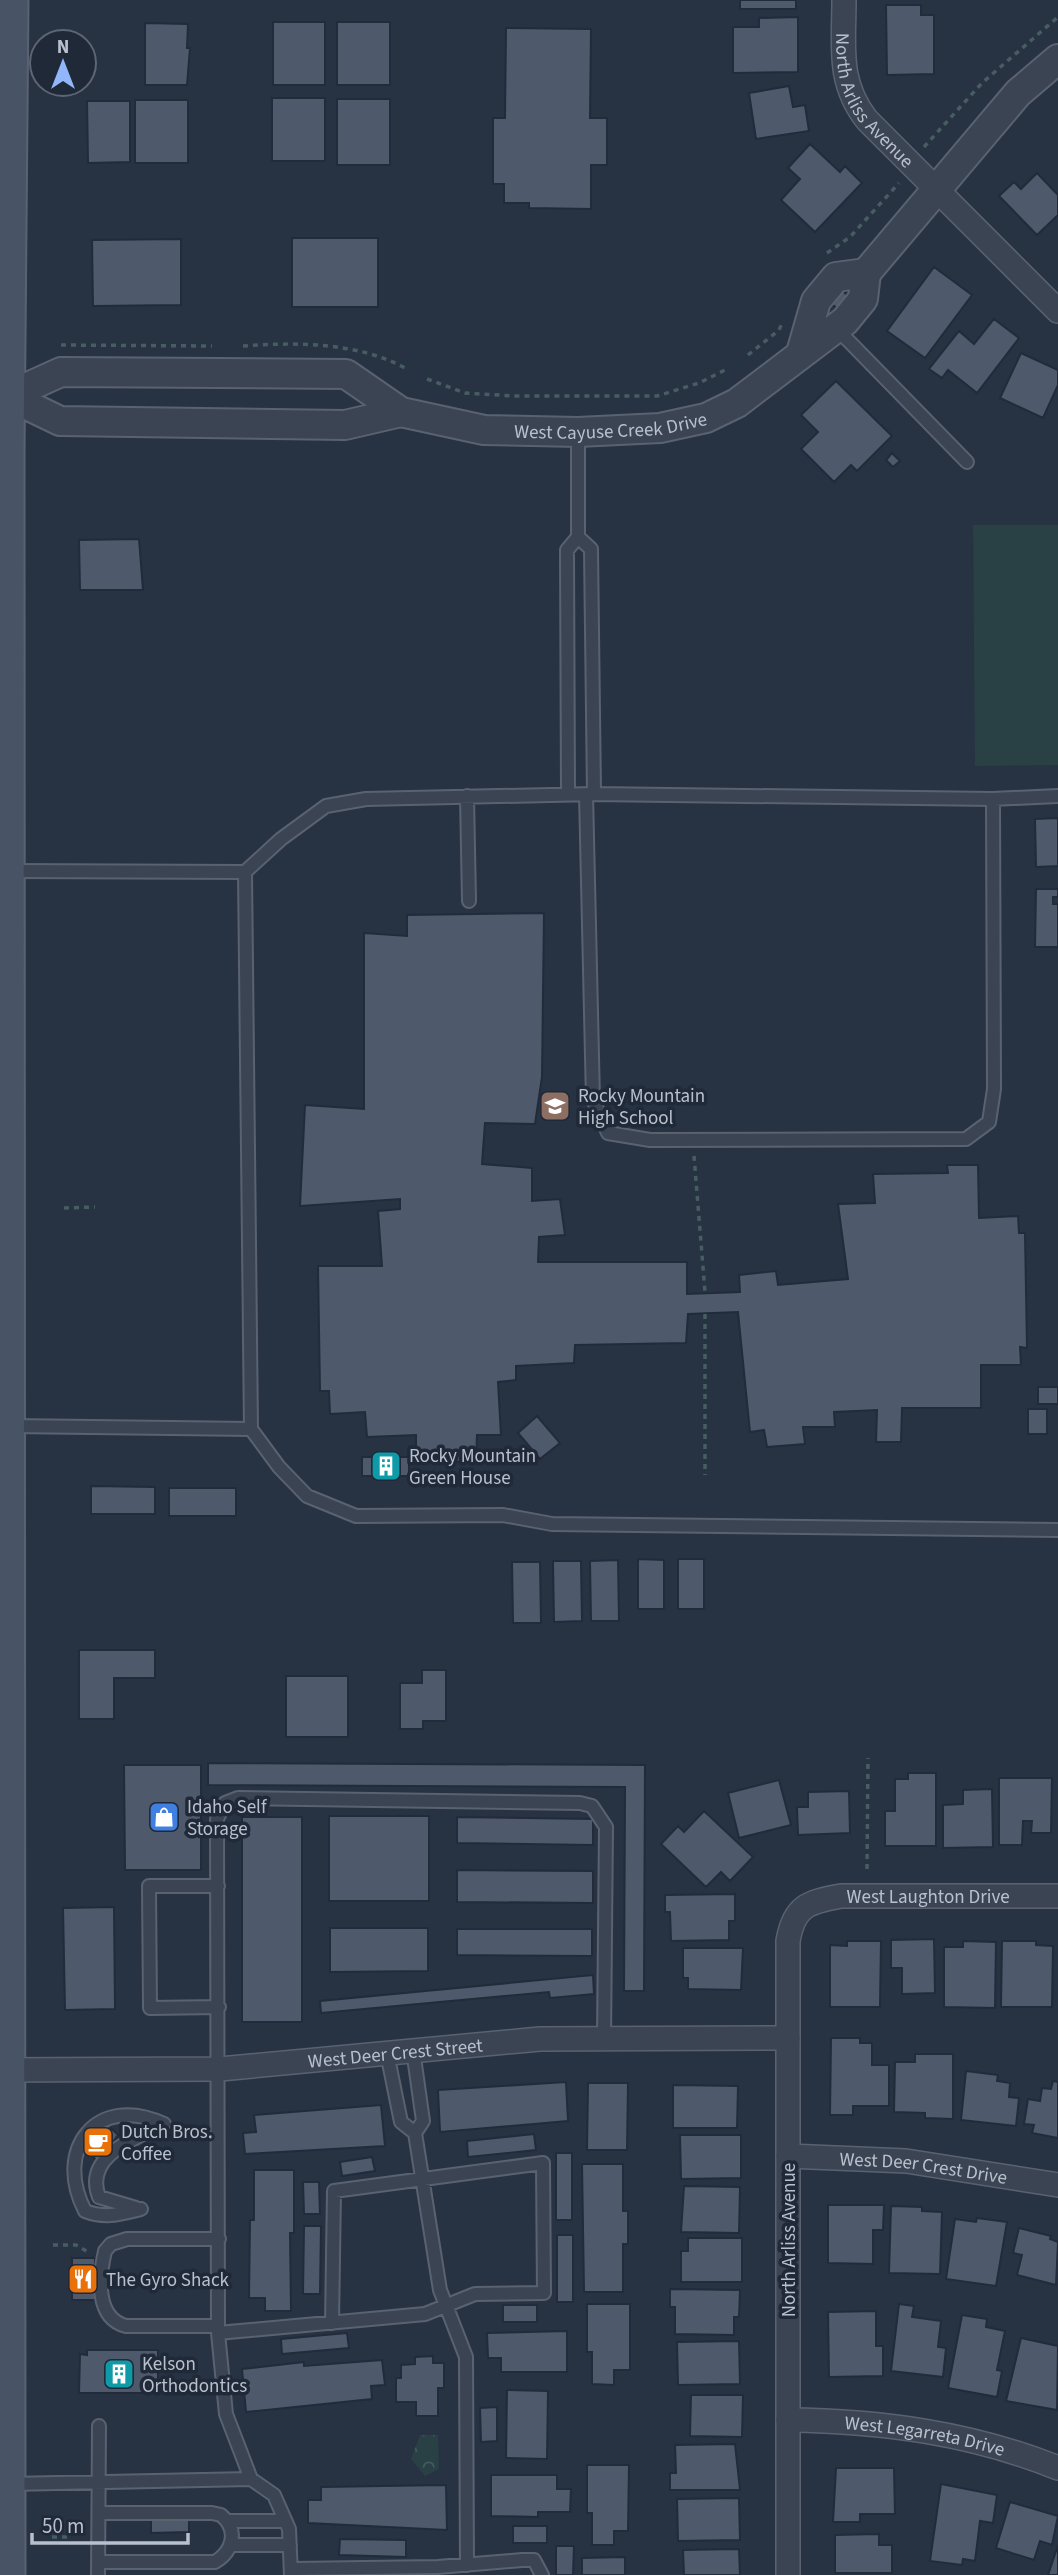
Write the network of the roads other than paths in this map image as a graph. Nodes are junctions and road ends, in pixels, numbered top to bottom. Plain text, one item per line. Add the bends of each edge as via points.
1 (11, 0) edge
2 (844, 0) edge
3 (1058, 59) edge
4 (936, 189) junction
5 (866, 273) junction
6 (1058, 311) edge
7 (836, 327) junction
8 (801, 352) junction
9 (4, 397) edge
10 (401, 412) junction
11 (578, 432) junction
12 (967, 463) dead end
13 (578, 537) junction
14 (568, 794) junction
15 (590, 794) junction
16 (467, 796) junction
17 (1058, 796) edge
18 (993, 799) junction
19 (7, 871) junction
20 (245, 872) junction
21 (469, 901) dead end
22 (7, 1426) junction
23 (251, 1429) junction
24 (1058, 1530) edge
25 (3, 1668) edge
26 (3, 1710) edge
27 (218, 1886) junction
28 (1058, 1896) edge
29 (800, 1909) joint
30 (219, 2007) junction
31 (788, 2038) junction
32 (604, 2039) junction
33 (413, 2050) junction
34 (387, 2053) junction
35 (220, 2069) junction
36 (4, 2070) edge
37 (164, 2124) joint
38 (415, 2133) junction
39 (788, 2156) junction
40 (421, 2179) junction
41 (1058, 2185) edge
42 (219, 2239) junction
43 (446, 2304) junction
44 (332, 2323) junction
45 (218, 2330) junction
46 (788, 2420) junction
47 (99, 2426) dead end
48 (1058, 2468) edge
49 (251, 2479) junction
50 (99, 2482) junction
51 (4, 2484) edge
52 (99, 2513) junction
53 (228, 2521) junction
54 (285, 2521) junction
55 (231, 2545) junction
56 (290, 2545) junction
57 (467, 2565) junction
58 (99, 2568) edge
59 (486, 2569) edge
60 (438, 2571) edge
61 (291, 2572) edge
62 (8, 2575) edge
63 (542, 2575) edge
64 (788, 2575) edge

1 - 9 main road
2 - 4 street, North Arliss Avenue via 844,68 853,103
3 - 4 street, West Cayuse Creek Drive via 1018,93
4 - 5 street, West Cayuse Creek Drive
4 - 6 street, North Arliss Avenue
5 - 7 street, West Cayuse Creek Drive via 863,299
5 - 8 street via 836,277 816,301
7 - 8 street, West Cayuse Creek Drive
7 - 12 lane
8 - 11 street, West Cayuse Creek Drive via 737,403 706,418 660,428
9 - 10 street, West Cayuse Creek Drive via 60,421 345,425
9 - 10 street, West Cayuse Creek Drive via 61,372 346,374
9 - 19 main road
10 - 11 street, West Cayuse Creek Drive via 484,430
11 - 13 lane
13 - 14 lane via 567,550
13 - 15 lane via 592,549
14 - 15 lane
14 - 16 lane
15 - 18 lane
15 - 18 lane via 593,1100 608,1133 650,1140 966,1139 989,1122 994,1089
16 - 20 lane via 366,799 326,806
16 - 21 lane
17 - 18 lane
19 - 20 lane
19 - 22 main road
20 - 23 lane
22 - 23 lane
22 - 25 main road
23 - 24 lane via 307,1496 356,1516 503,1515 552,1524
25 - 26 main road
26 - 36 main road
27 - 30 lane
27 - 30 lane via 149,1886 150,2008
27 - 32 lane via 217,1819 225,1803 238,1798 592,1806 606,1827
28 - 29 street, West Laughton Drive via 841,1896
29 - 31 street, North Arliss Avenue via 788,1941
30 - 35 lane
31 - 32 street, West Deer Crest Street
31 - 39 street, North Arliss Avenue
32 - 33 street, West Deer Crest Street via 540,2039
33 - 34 street, West Deer Crest Street
33 - 38 lane via 423,2121
34 - 35 street, West Deer Crest Street
34 - 38 lane via 401,2122
35 - 36 street, West Deer Crest Street
35 - 42 lane
36 - 51 main road
37 - 37 lane via 142,2114 121,2113 89,2131 75,2160 78,2197 85,2211 111,2216 141,2209 99,2197 97,2169 115,2150
38 - 40 lane
39 - 41 street, West Deer Crest Drive via 906,2161
39 - 46 street, North Arliss Avenue
40 - 43 lane
40 - 43 lane via 543,2162 544,2293 475,2294
40 - 44 lane via 334,2191
42 - 45 lane
42 - 45 lane via 120,2240 105,2251 103,2306 115,2323
43 - 44 lane via 425,2314
43 - 57 lane via 466,2357
44 - 45 lane
45 - 49 lane via 226,2414
46 - 48 street, West Legarreta Drive via 858,2421 929,2430
46 - 64 street, North Arliss Avenue
47 - 50 lane
49 - 50 lane
49 - 54 lane via 274,2495
50 - 51 lane
50 - 52 lane
51 - 62 main road
52 - 53 lane via 212,2513
52 - 58 lane
53 - 54 lane
53 - 55 lane
54 - 56 lane
55 - 56 lane
55 - 58 lane via 227,2555 215,2562
56 - 61 lane
57 - 59 lane
57 - 60 lane
59 - 63 lane via 534,2560
60 - 61 lane

